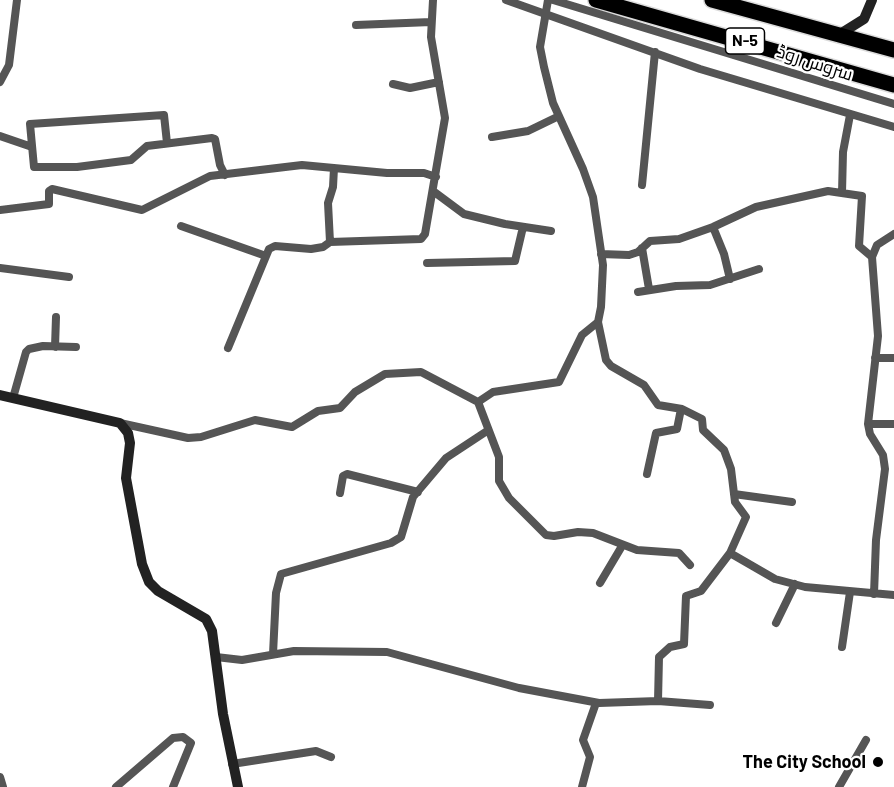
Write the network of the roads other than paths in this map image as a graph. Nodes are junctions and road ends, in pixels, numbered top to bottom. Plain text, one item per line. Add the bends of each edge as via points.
1 (17, 0) edge
2 (433, 0) edge
3 (506, 0) edge
4 (548, 0) edge
5 (553, 0) edge
6 (596, 0) edge
7 (622, 0) edge
8 (712, 0) edge
9 (872, 0) edge
10 (643, 13) junction
11 (545, 14) junction
12 (431, 22) junction
13 (356, 24) dead end
14 (840, 34) junction
15 (894, 50) edge
16 (655, 52) junction
17 (0, 82) edge
18 (439, 82) junction
19 (393, 84) dead end
20 (894, 85) edge
21 (894, 104) edge
22 (850, 115) junction
23 (559, 116) junction
24 (894, 127) edge
25 (0, 136) edge
26 (492, 137) dead end
27 (167, 143) junction
28 (32, 147) junction
29 (334, 168) junction
30 (225, 175) junction
31 (436, 177) junction
32 (642, 185) dead end
33 (433, 191) junction
34 (842, 193) junction
35 (0, 210) edge
36 (181, 226) dead end
37 (523, 227) junction
38 (713, 227) junction
39 (550, 231) dead end
40 (894, 234) edge
41 (330, 242) junction
42 (642, 248) junction
43 (602, 254) junction
44 (266, 256) junction
45 (872, 257) junction
46 (427, 263) dead end
47 (0, 268) edge
48 (759, 269) dead end
49 (69, 277) dead end
50 (730, 279) junction
51 (649, 289) junction
52 (638, 292) dead end
53 (56, 317) dead end
54 (598, 322) junction
55 (55, 347) junction
56 (76, 347) dead end
57 (228, 348) dead end
58 (875, 358) junction
59 (894, 358) edge
60 (0, 395) edge
61 (13, 398) junction
62 (478, 402) junction
63 (681, 409) junction
64 (120, 423) junction
65 (868, 424) junction
66 (894, 424) edge
67 (487, 430) junction
68 (647, 474) dead end
69 (418, 492) junction
70 (340, 493) dead end
71 (734, 494) junction
72 (792, 502) dead end
73 (622, 546) junction
74 (730, 553) junction
75 (690, 565) dead end
76 (600, 584) dead end
77 (795, 585) junction
78 (850, 592) junction
79 (873, 594) junction
80 (894, 595) edge
81 (776, 623) dead end
82 (842, 647) dead end
83 (273, 654) junction
84 (216, 657) junction
85 (658, 701) junction
86 (596, 703) junction
87 (710, 705) dead end
88 (866, 740) dead end
89 (331, 757) dead end
90 (232, 764) junction
91 (0, 777) edge
92 (3, 787) edge
93 (116, 787) edge
94 (173, 787) edge
95 (238, 787) edge
96 (582, 787) edge
97 (839, 787) edge

1 - 17 street via 9,65
2 - 12 street
3 - 11 street
4 - 11 street
5 - 21 street, سروس روڈ
6 - 10 highway, N-5
7 - 10 highway
8 - 14 highway, N-5
9 - 14 street via 864,19
10 - 20 highway, N-5
11 - 16 street
11 - 23 street via 540,47
12 - 13 street
12 - 18 street
14 - 15 highway, N-5
16 - 22 street
16 - 32 street
18 - 19 street via 410,88
18 - 31 street via 445,118
22 - 24 street
22 - 34 street via 843,152
23 - 26 street via 528,131
23 - 43 street via 593,196
25 - 28 street
27 - 28 street via 143,148 131,160 77,167 34,167
27 - 28 street via 164,115 34,122 30,124
27 - 30 street via 215,138
29 - 30 street via 302,165
29 - 31 street via 415,172
29 - 41 street via 328,203
30 - 35 street via 210,176 142,210 52,189 49,204
31 - 33 street
33 - 37 street via 464,214
33 - 41 street via 421,239
34 - 38 street via 796,196 756,207
34 - 45 street via 861,196 859,246
36 - 44 street
37 - 39 street
37 - 46 street via 515,261
38 - 42 street via 679,239 650,241
38 - 50 street
40 - 45 street via 877,245
41 - 44 street via 311,249 275,246
42 - 43 street via 629,255
42 - 51 street
43 - 54 street
44 - 57 street
45 - 58 street via 878,336
47 - 49 street
48 - 50 street
50 - 51 street via 710,285
51 - 52 street
53 - 55 street
54 - 62 street via 582,334 559,382 493,392
54 - 63 street via 606,360 611,366 644,385 658,405
55 - 56 street
55 - 61 street via 37,347 26,352
58 - 59 street
58 - 65 street
60 - 61 street
61 - 64 street
62 - 64 street via 421,372 400,371 385,374 355,392 340,408 318,411 292,427 255,420 188,438
62 - 67 street
63 - 68 street via 677,429 656,433
63 - 71 street via 702,419 703,430 724,450
64 - 84 street via 128,433 126,478 149,582 206,619
65 - 66 street
65 - 79 street via 883,455 885,469
67 - 69 street via 446,458
67 - 73 street via 499,457 499,481 508,498 534,526 554,536 578,531 593,533
69 - 70 street via 347,474
69 - 83 street via 401,537 391,543 281,574 276,593
71 - 72 street
71 - 74 street via 746,517
73 - 75 street via 679,553
73 - 76 street
74 - 77 street via 775,579
74 - 85 street via 701,591 686,596 684,644 670,647 659,657
77 - 78 street
77 - 81 street
78 - 79 street
78 - 82 street
79 - 80 street
83 - 84 street via 242,660
83 - 86 street via 387,652 519,688
84 - 90 street
85 - 86 street
85 - 87 street
86 - 96 street via 582,740 590,757
88 - 97 street
89 - 90 street via 316,751
90 - 95 street
91 - 92 street
93 - 94 street via 173,738 183,737 191,743

